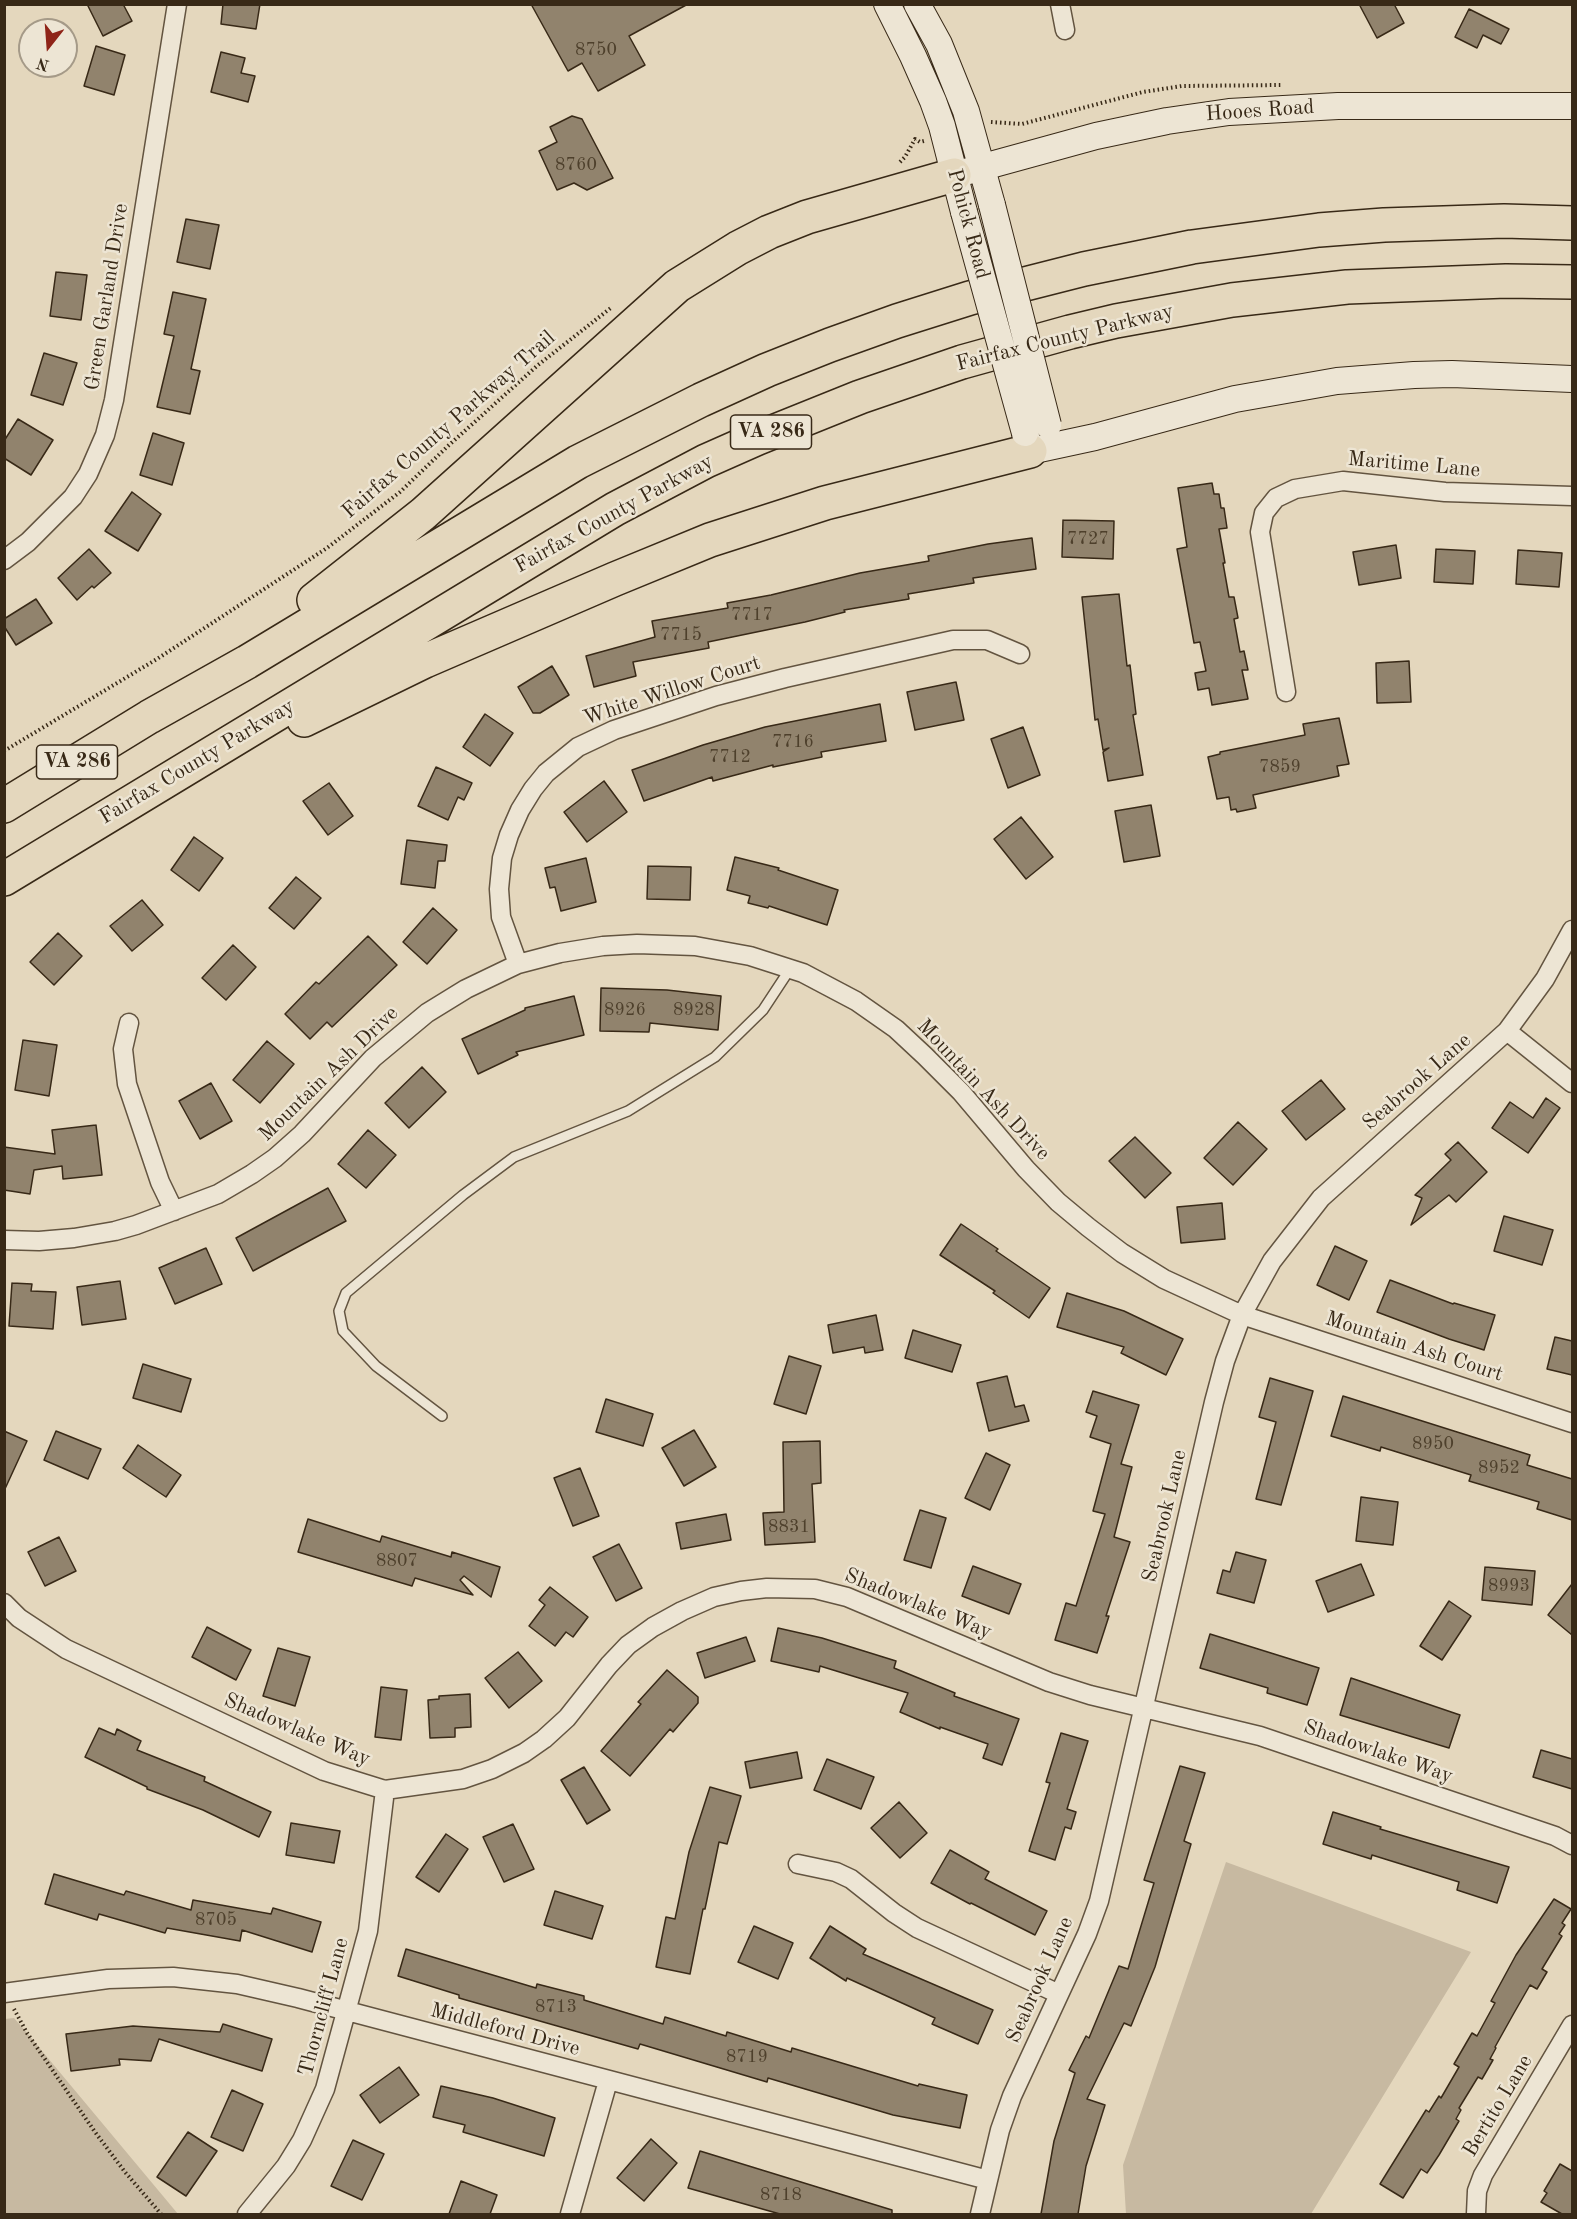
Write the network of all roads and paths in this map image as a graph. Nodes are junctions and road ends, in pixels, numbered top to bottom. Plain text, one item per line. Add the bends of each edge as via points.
1 (177, 4) edge
2 (887, 4) edge
3 (917, 4) edge
4 (1060, 4) edge
5 (1065, 30) dead end
6 (1572, 106) edge
7 (915, 139) dead end
8 (893, 170) dead end
9 (968, 171) junction
10 (1572, 223) edge
11 (1572, 282) edge
12 (621, 300) dead end
13 (1572, 379) edge
14 (1039, 439) junction
15 (1572, 496) edge
16 (4, 560) edge
17 (1020, 654) dead end
18 (1286, 693) dead end
19 (149, 717) junction
20 (4, 751) edge
21 (4, 806) edge
22 (61, 845) junction
23 (4, 879) edge
24 (1572, 930) edge
25 (518, 964) junction
26 (790, 969) junction
27 (129, 1023) dead end
28 (1507, 1031) junction
29 (1572, 1083) edge
30 (174, 1210) junction
31 (4, 1240) edge
32 (1242, 1315) junction
33 (442, 1416) dead end
34 (1572, 1423) edge
35 (4, 1603) edge
36 (1144, 1708) junction
37 (385, 1790) junction
38 (1572, 1845) edge
39 (798, 1864) dead end
40 (1059, 1994) junction
41 (7, 1998) edge
42 (348, 2011) junction
43 (1572, 2025) edge
44 (608, 2081) junction
45 (988, 2180) junction
46 (161, 2214) edge
47 (247, 2214) edge
48 (570, 2214) edge
49 (980, 2214) edge
50 (1476, 2214) edge

1 - 16 street, Green Garland Drive via 114,400 105,435 73,497 28,543
2 - 9 main road, Pohick Road via 942,126
3 - 9 main road, Pohick Road via 939,44 966,111
4 - 5 street
6 - 9 main road, Hooes Road via 1366,105 1196,116 1096,136
7 - 8 path via 906,157
9 - 14 main road, Pohick Road, bridge via 964,212
9 - 14 main road, Pohick Road, bridge via 992,205
9 - 19 highway via 807,217 738,248 676,286 374,554
10 - 19 highway, VA 286 via 1384,225 1204,246 1027,282 897,321 767,370 640,429
11 - 22 highway, Fairfax County Parkway / VA 286 via 1357,286 1232,300 1070,332 962,362 860,397 706,461 615,509
12 - 20 path, Fairfax County Parkway Trail via 538,365 400,492 327,548 157,659
13 - 14 main road via 1443,374 1337,381
14 - 22 highway via 825,503 661,559 425,661 315,714 136,819
15 - 18 street, Maritime Lane via 1445,492 1343,481 1295,489 1276,498 1264,513 1260,532
17 - 25 street, White Willow Court via 987,640 952,640 716,696 614,730 578,747 533,789 508,835 499,889 501,917
19 - 21 highway, VA 286
22 - 23 highway, Fairfax County Parkway / VA 286
24 - 28 street, Seabrook Lane via 1545,979
25 - 26 street, Mountain Ash Drive via 603,946 664,944 750,956
25 - 30 street, Mountain Ash Drive via 466,989 399,1034 302,1134 252,1174 218,1194
26 - 32 street, Mountain Ash Drive via 828,985 896,1029 961,1092 1058,1202 1088,1227 1164,1279
26 - 33 lane via 763,1010 715,1057 628,1111 514,1157 346,1293 339,1311 342,1331 376,1366
27 - 30 street via 123,1049 127,1084 160,1182
28 - 29 street
28 - 32 street, Seabrook Lane via 1321,1198 1272,1261
30 - 31 street, Mountain Ash Drive via 105,1233 39,1241
32 - 34 street, Mountain Ash Court
32 - 36 street, Seabrook Lane via 1214,1402
35 - 37 street, Shadowlake Way via 66,1650 324,1771
36 - 37 street, Shadowlake Way via 1049,1682 848,1597 815,1589 767,1588 714,1597 653,1627 609,1665 567,1718 544,1739 508,1761 463,1779
36 - 38 street, Shadowlake Way via 1260,1736
36 - 40 street, Seabrook Lane via 1099,1901
37 - 42 street, Thorncliff Lane via 368,1931
39 - 40 street via 851,1879 917,1928
40 - 45 street, Seabrook Lane via 1012,2096
41 - 42 street, Middleford Drive via 108,1979 173,1977 237,1984
41 - 46 path via 95,2132
42 - 44 street, Middleford Drive
42 - 47 street, Thorncliff Lane via 315,2115 286,2166
43 - 50 street, Bertito Lane via 1483,2175 1477,2191
44 - 45 street, Middleford Drive
44 - 48 street
45 - 49 street, Seabrook Lane

